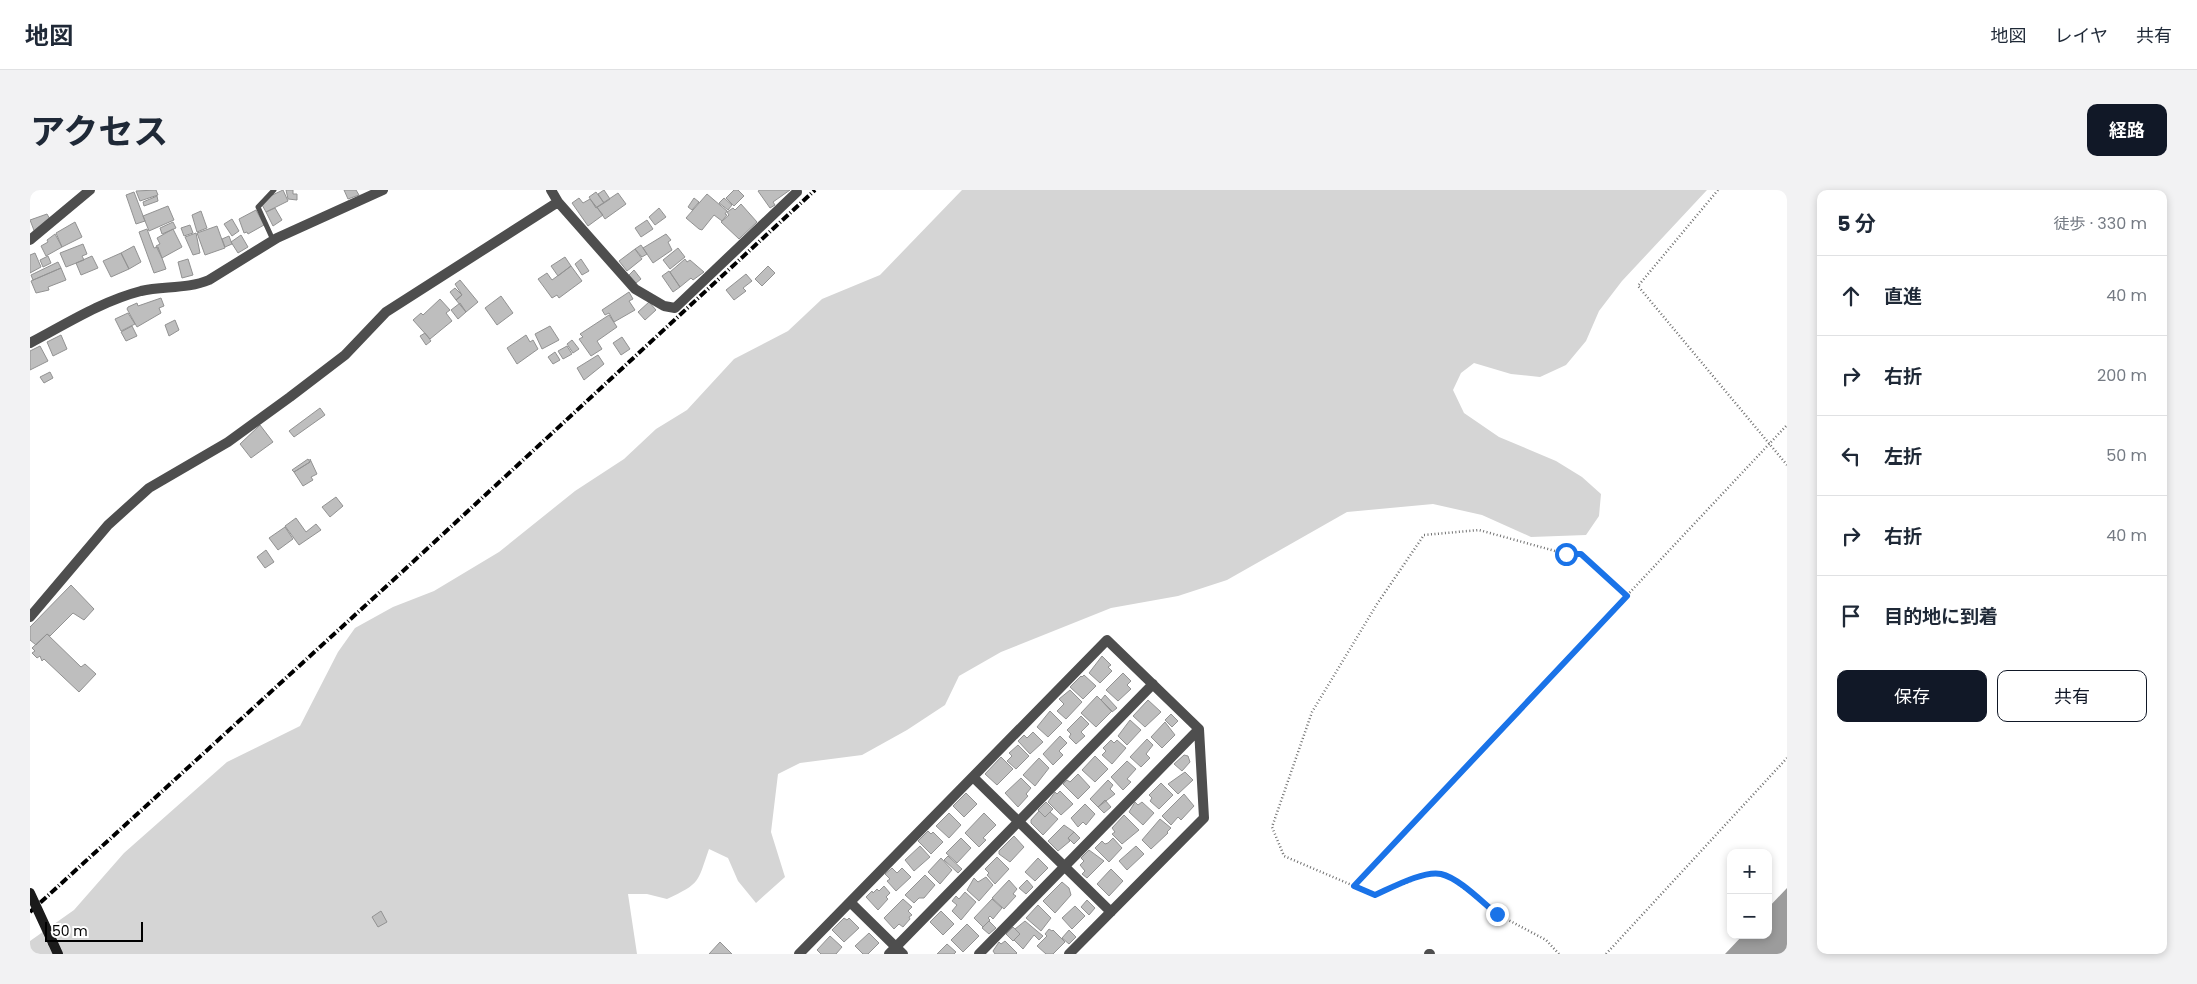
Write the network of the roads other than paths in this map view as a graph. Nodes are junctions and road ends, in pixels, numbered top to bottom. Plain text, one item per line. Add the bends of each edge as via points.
1 (90, 190) edge
2 (274, 190) edge
3 (383, 190) edge
4 (551, 190) edge
5 (797, 192) dead end
6 (558, 202) junction
7 (30, 240) edge
8 (274, 240) junction
9 (30, 343) edge
10 (30, 618) edge
11 (1153, 684) junction
12 (1199, 729) junction
13 (973, 777) junction
14 (1018, 821) junction
15 (1065, 867) junction
16 (30, 893) edge
17 (850, 902) junction
18 (1111, 912) junction
19 (896, 952) edge
20 (58, 954) edge
21 (799, 954) edge
22 (979, 954) edge
23 (1069, 954) edge

1 - 7 street
2 - 8 lane via 258,207
3 - 8 street
4 - 6 street
5 - 6 street via 675,308 664,306 635,289
6 - 10 street via 386,312 345,355 290,397 228,442 149,488 108,525
8 - 9 street via 199,284 157,288 114,300
11 - 12 street
11 - 13 street via 1107,640
11 - 14 street
12 - 15 street
12 - 18 street via 1204,818
13 - 14 street
13 - 17 street
14 - 15 street
14 - 19 street
15 - 18 street
15 - 22 street
16 - 20 street, bridge
17 - 19 street
17 - 21 street
18 - 23 street

